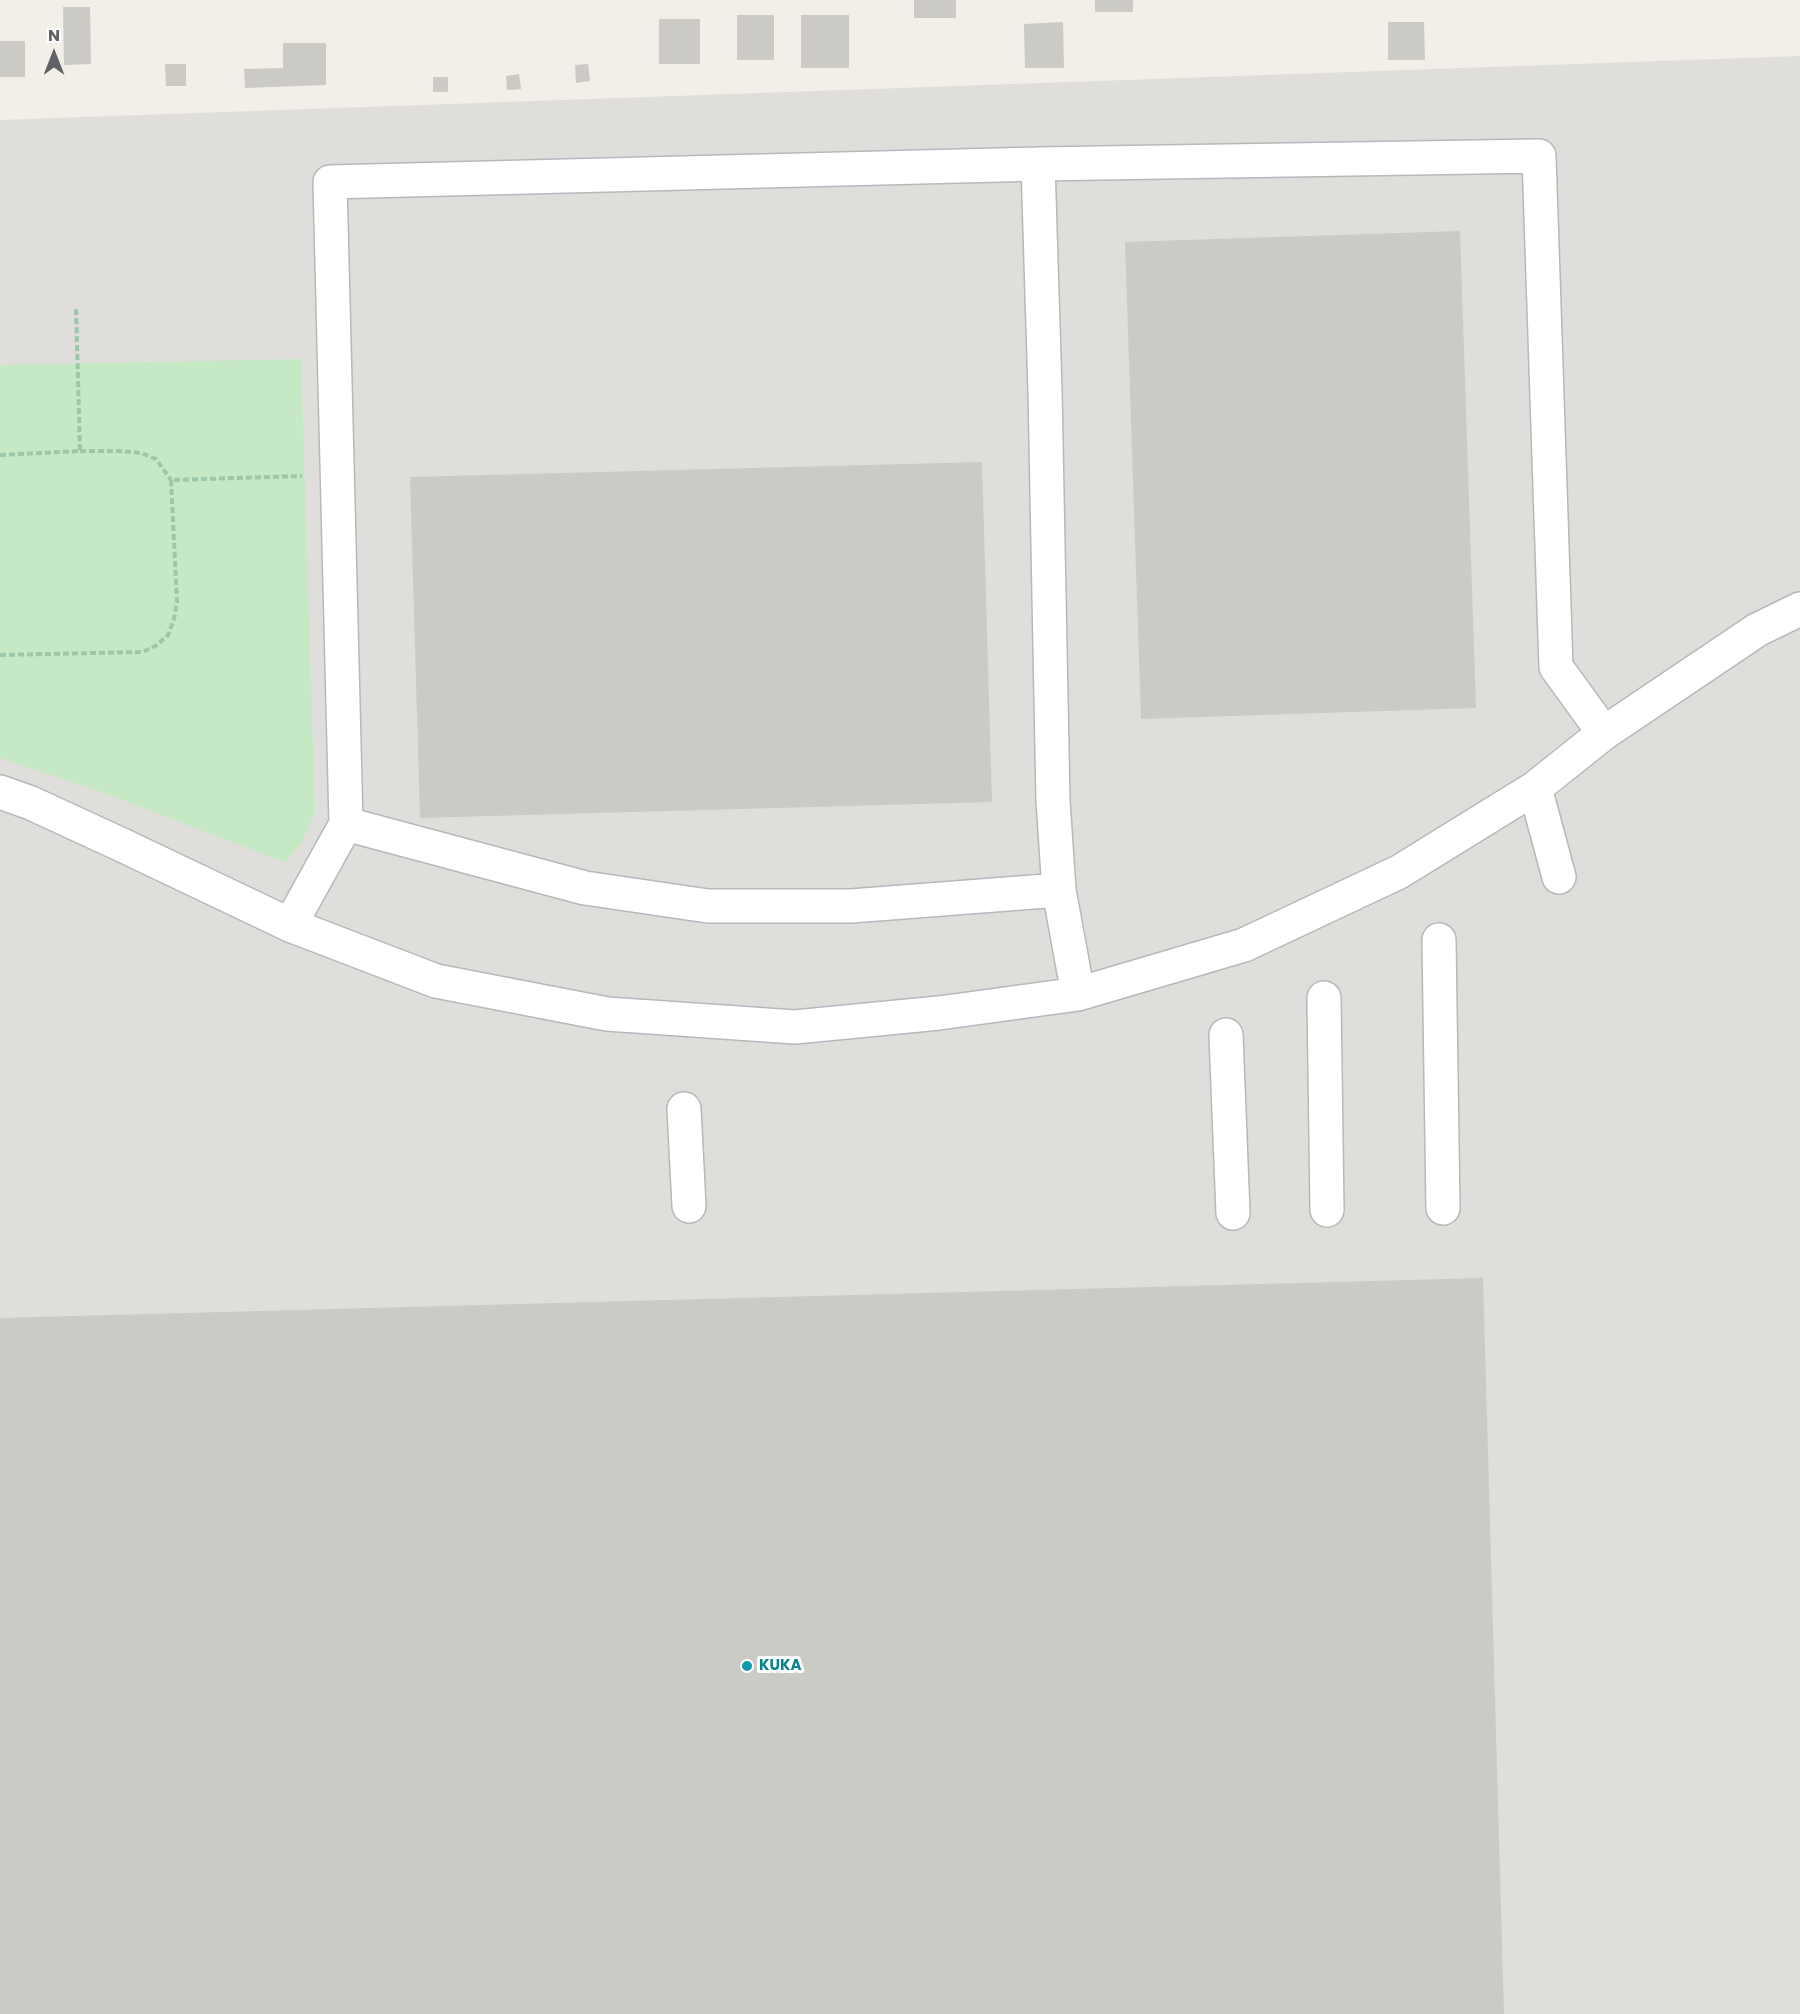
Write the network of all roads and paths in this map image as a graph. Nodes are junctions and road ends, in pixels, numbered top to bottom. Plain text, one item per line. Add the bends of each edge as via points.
1 (1038, 164) junction
2 (76, 309) dead end
3 (80, 451) junction
4 (0, 455) edge
5 (338, 475) junction
6 (171, 480) junction
7 (1800, 609) edge
8 (0, 655) edge
9 (1605, 733) junction
10 (1535, 788) junction
11 (0, 792) edge
12 (346, 824) junction
13 (1559, 877) dead end
14 (1059, 890) junction
15 (290, 925) junction
16 (1439, 940) dead end
17 (1078, 994) junction
18 (1324, 998) dead end
19 (1226, 1035) dead end
20 (684, 1109) dead end
21 (689, 1206) dead end
22 (1443, 1208) dead end
23 (1327, 1210) dead end
24 (1233, 1214) dead end

1 - 5 street via 330,182
1 - 9 street via 1539,156 1556,667
1 - 14 street via 1053,801
2 - 3 path
3 - 4 path
3 - 6 path via 141,453 156,459
5 - 6 path
5 - 12 street
6 - 8 path via 177,602 168,635 143,652
7 - 9 street via 1757,630
9 - 10 street
10 - 13 street
10 - 17 street via 1399,872 1244,945
11 - 15 street via 102,835
12 - 14 street via 585,888 708,906 851,906
12 - 15 street
14 - 17 street
15 - 17 street via 436,981 607,1014 795,1027
16 - 22 street
18 - 23 street
19 - 24 street
20 - 21 street

